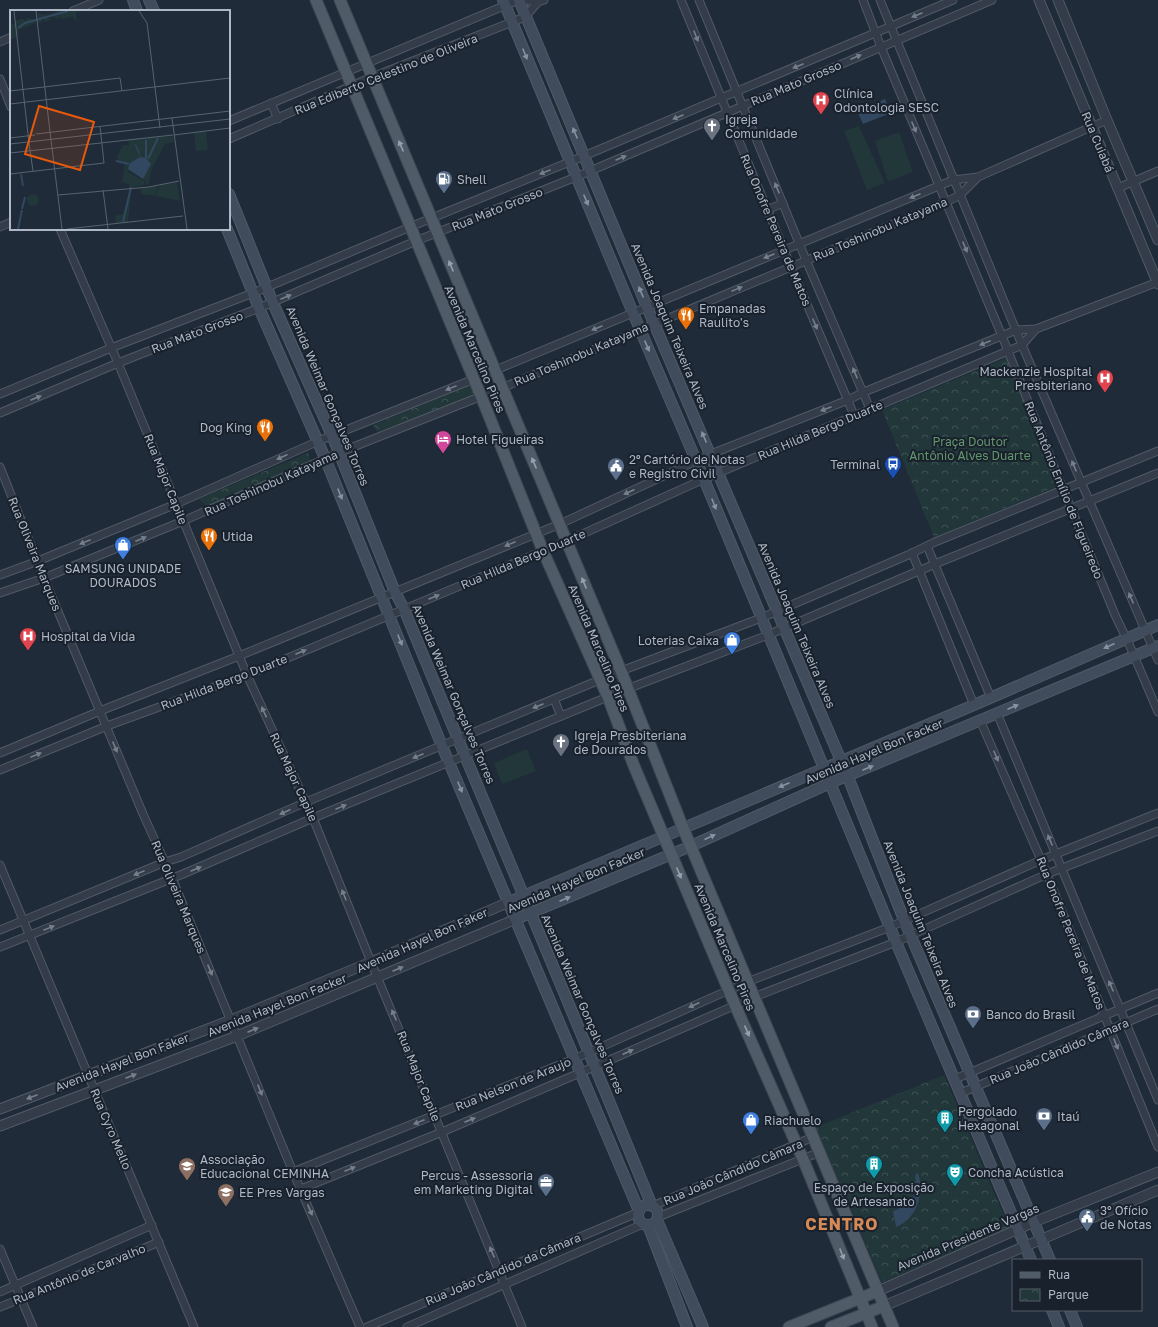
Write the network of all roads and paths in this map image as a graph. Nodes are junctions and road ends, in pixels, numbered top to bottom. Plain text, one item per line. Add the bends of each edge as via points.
1 (99, 0) edge
2 (133, 0) edge
3 (149, 0) edge
4 (316, 0) edge
5 (340, 0) edge
6 (519, 0) edge
7 (681, 0) edge
8 (699, 0) edge
9 (863, 0) edge
10 (880, 0) edge
11 (953, 0) edge
12 (992, 0) edge
13 (1038, 0) edge
14 (1058, 0) edge
15 (541, 1) edge
16 (504, 3) edge
17 (75, 10) edge
18 (137, 10) edge
19 (154, 10) edge
20 (525, 17) junction
21 (512, 22) junction
22 (890, 26) junction
23 (876, 32) junction
24 (10, 37) edge
25 (896, 40) junction
26 (0, 42) edge
27 (881, 47) junction
28 (366, 63) junction
29 (345, 72) junction
30 (372, 77) junction
31 (0, 79) edge
32 (351, 87) junction
33 (736, 92) junction
34 (721, 98) junction
35 (271, 103) junction
36 (10, 104) edge
37 (742, 106) junction
38 (727, 114) junction
39 (278, 119) junction
40 (1107, 120) junction
41 (230, 121) edge
42 (1092, 126) junction
43 (230, 139) edge
44 (584, 156) junction
45 (570, 162) junction
46 (590, 171) junction
47 (1158, 171) edge
48 (576, 177) junction
49 (978, 177) junction
50 (953, 180) junction
51 (1134, 182) junction
52 (939, 186) junction
53 (1118, 188) junction
54 (960, 195) junction
55 (230, 196) edge
56 (946, 202) junction
57 (783, 203) junction
58 (767, 210) junction
59 (431, 219) junction
60 (10, 222) edge
61 (0, 227) edge
62 (410, 227) junction
63 (60, 230) edge
64 (227, 230) edge
65 (437, 233) junction
66 (1158, 240) edge
67 (416, 241) junction
68 (800, 243) junction
69 (784, 250) junction
70 (806, 260) junction
71 (791, 267) junction
72 (1158, 283) edge
73 (267, 287) junction
74 (253, 293) junction
75 (273, 303) junction
76 (647, 307) junction
77 (259, 308) junction
78 (633, 313) junction
79 (654, 323) junction
80 (640, 329) junction
81 (1036, 329) junction
82 (1016, 330) junction
83 (1002, 336) junction
84 (1022, 345) junction
85 (111, 348) junction
86 (1008, 352) junction
87 (118, 363) junction
88 (494, 370) junction
89 (474, 379) junction
90 (502, 388) junction
91 (864, 392) junction
92 (0, 394) edge
93 (481, 396) junction
94 (848, 400) junction
95 (870, 409) junction
96 (0, 413) edge
97 (854, 416) junction
98 (332, 435) junction
99 (318, 441) junction
100 (339, 452) junction
101 (1158, 452) edge
102 (711, 454) junction
103 (325, 458) junction
104 (696, 462) junction
105 (0, 467) edge
106 (719, 473) junction
107 (1158, 473) edge
108 (704, 479) junction
109 (1081, 483) junction
110 (1063, 490) junction
111 (1089, 501) junction
112 (176, 504) junction
113 (1072, 509) junction
114 (183, 521) junction
115 (560, 524) junction
116 (536, 534) junction
117 (567, 541) junction
118 (927, 546) junction
119 (543, 551) junction
120 (912, 553) junction
121 (38, 561) junction
122 (935, 564) junction
123 (919, 571) junction
124 (0, 575) edge
125 (44, 578) junction
126 (395, 592) junction
127 (0, 593) edge
128 (382, 598) junction
129 (404, 609) junction
130 (776, 611) junction
131 (390, 615) junction
132 (761, 618) junction
133 (1158, 625) edge
134 (784, 628) junction
135 (1145, 630) junction
136 (768, 635) junction
137 (1127, 638) junction
138 (1156, 647) edge
139 (239, 656) junction
140 (1135, 656) junction
141 (1158, 660) edge
142 (621, 671) junction
143 (247, 675) junction
144 (600, 680) junction
145 (627, 689) junction
146 (608, 697) junction
147 (990, 698) junction
148 (554, 699) junction
149 (974, 705) junction
150 (100, 711) junction
151 (1158, 712) edge
152 (997, 713) junction
153 (562, 716) junction
154 (980, 720) junction
155 (107, 726) junction
156 (458, 740) junction
157 (442, 746) junction
158 (0, 753) edge
159 (465, 755) junction
160 (450, 762) junction
161 (841, 762) junction
162 (824, 768) junction
163 (0, 770) edge
164 (848, 777) junction
165 (830, 783) junction
166 (306, 802) junction
167 (1158, 813) edge
168 (313, 818) junction
169 (683, 828) junction
170 (1158, 831) edge
171 (664, 837) junction
172 (691, 846) junction
173 (671, 854) junction
174 (1056, 854) junction
175 (1041, 860) junction
176 (165, 862) junction
177 (0, 865) edge
178 (1062, 868) junction
179 (1046, 874) junction
180 (172, 878) junction
181 (523, 896) junction
182 (509, 902) junction
183 (531, 913) junction
184 (516, 919) junction
185 (23, 920) junction
186 (904, 920) junction
187 (890, 927) junction
188 (0, 930) edge
189 (30, 935) junction
190 (911, 935) junction
191 (896, 942) junction
192 (0, 947) edge
193 (371, 962) junction
194 (378, 977) junction
195 (747, 982) junction
196 (729, 989) junction
197 (1158, 993) edge
198 (754, 997) junction
199 (735, 1006) junction
200 (1120, 1008) junction
201 (1158, 1009) edge
202 (1104, 1015) junction
203 (231, 1020) junction
204 (1127, 1022) junction
205 (1110, 1029) junction
206 (237, 1036) junction
207 (590, 1052) junction
208 (574, 1059) junction
209 (596, 1066) junction
210 (580, 1073) junction
211 (970, 1073) junction
212 (89, 1075) junction
213 (955, 1079) junction
214 (975, 1087) junction
215 (95, 1090) junction
216 (961, 1093) junction
217 (1158, 1100) edge
218 (0, 1109) edge
219 (435, 1115) junction
220 (0, 1126) edge
221 (442, 1132) junction
222 (813, 1137) junction
223 (797, 1144) junction
224 (1158, 1147) edge
225 (820, 1152) junction
226 (803, 1159) junction
227 (293, 1172) junction
228 (1158, 1172) edge
229 (300, 1189) junction
230 (1158, 1190) edge
231 (652, 1206) junction
232 (639, 1211) junction
233 (658, 1218) junction
234 (1034, 1222) junction
235 (645, 1225) junction
236 (152, 1226) junction
237 (1018, 1230) junction
238 (1042, 1239) junction
239 (158, 1242) junction
240 (1025, 1246) junction
241 (0, 1249) edge
242 (1031, 1259) edge
243 (1050, 1259) edge
244 (500, 1270) junction
245 (16, 1285) junction
246 (505, 1285) junction
247 (878, 1291) junction
248 (0, 1292) edge
249 (21, 1298) junction
250 (860, 1298) junction
251 (884, 1306) junction
252 (0, 1307) edge
253 (1052, 1311) edge
254 (1070, 1311) edge
255 (867, 1313) junction
256 (33, 1327) edge
257 (194, 1327) edge
258 (360, 1327) edge
259 (367, 1327) edge
260 (407, 1327) edge
261 (522, 1327) edge
262 (687, 1327) edge
263 (703, 1327) edge
264 (789, 1327) edge
265 (831, 1327) edge
266 (872, 1327) edge
267 (893, 1327) edge
268 (1059, 1327) edge
269 (1077, 1327) edge

1 - 17 street
2 - 18 main road
3 - 19 main road
4 - 29 main road, Avenida Marcelino Pires
5 - 28 main road, Avenida Marcelino Pires
6 - 15 street, Rua Ediberto Celestino de Oliveira
6 - 16 street, Rua Ediberto Celestino de Oliveira
6 - 20 main road, Avenida Joaquim Teixeira Alves
7 -> 34 street, Rua Onofre Pereira de Matos
8 - 33 street, Rua Onofre Pereira de Matos
9 - 23 street, Rua Antônio Emílio de Figueiredo
10 - 22 street, Rua Antônio Emílio de Figueiredo
11 -> 22 street, Rua Mato Grosso
12 - 25 street, Rua Mato Grosso
13 - 42 street, Rua Cuiabá
14 - 40 street, Rua Cuiabá
15 - 20 street, Rua Ediberto Celestino de Oliveira
16 - 21 main road
16 - 28 street, Rua Ediberto Celestino de Oliveira
20 - 21 street, Rua Ediberto Celestino de Oliveira
44 -> 20 main road, Avenida Joaquim Teixeira Alves
21 - 30 street, Rua Ediberto Celestino de Oliveira
21 -> 45 main road
22 - 23 street, Rua Mato Grosso
22 - 25 street, Rua Antônio Emílio de Figueiredo
23 - 27 street, Rua Antônio Emílio de Figueiredo
23 -> 33 street, Rua Mato Grosso
24 - 26 street
25 - 27 street, Rua Mato Grosso
25 - 50 street, Rua Antônio Emílio de Figueiredo
37 -> 27 street, Rua Mato Grosso
27 -> 52 street, Rua Antônio Emílio de Figueiredo
28 - 29 street, Rua Ediberto Celestino de Oliveira
28 - 30 main road, Avenida Marcelino Pires
29 - 32 main road, Avenida Marcelino Pires
29 - 35 street, Rua Ediberto Celestino de Oliveira
30 - 32 street, Rua Ediberto Celestino de Oliveira
59 -> 30 main road, Avenida Marcelino Pires
31 - 36 street
32 - 39 street, Rua Ediberto Celestino de Oliveira
32 - 62 main road, Avenida Marcelino Pires
33 - 34 street, Rua Mato Grosso
33 - 37 street, Rua Onofre Pereira de Matos
34 - 38 street, Rua Onofre Pereira de Matos
34 -> 44 street, Rua Mato Grosso
35 - 39 street
35 - 41 street, Rua Ediberto Celestino de Oliveira
37 - 38 street, Rua Mato Grosso
57 -> 37 street, Rua Onofre Pereira de Matos
46 -> 38 street, Rua Mato Grosso
38 - 58 street, Rua Onofre Pereira de Matos
39 - 43 street, Rua Ediberto Celestino de Oliveira
40 - 42 street, Rua Toshinobu Katayama
40 - 51 street, Rua Cuiabá
42 - 49 street, Rua Toshinobu Katayama
42 - 53 street, Rua Cuiabá
44 - 45 street, Rua Mato Grosso
44 - 46 main road, Avenida Joaquim Teixeira Alves
45 - 48 main road
45 -> 59 street, Rua Mato Grosso
46 - 48 street, Rua Mato Grosso
76 -> 46 main road, Avenida Joaquim Teixeira Alves
47 - 51 street
48 - 65 street, Rua Mato Grosso
48 -> 78 main road
49 - 50 street, Rua Toshinobu Katayama
49 - 54 street, Rua Toshinobu Katayama
50 - 52 street, Rua Toshinobu Katayama
50 - 54 street, Rua Antônio Emílio de Figueiredo
51 - 53 street
51 - 66 street, Rua Cuiabá
52 - 56 street, Rua Antônio Emílio de Figueiredo
52 -> 68 street, Rua Toshinobu Katayama
53 - 72 street, Rua Cuiabá
54 - 56 street, Rua Toshinobu Katayama
54 - 82 street, Rua Antônio Emílio de Figueiredo
55 - 73 main road, Avenida Weimar Gonçalves Torres
56 - 70 street, Rua Toshinobu Katayama
56 -> 83 street, Rua Antônio Emílio de Figueiredo
57 - 58 street
57 - 68 street, Rua Onofre Pereira de Matos
58 - 69 street, Rua Onofre Pereira de Matos
59 - 62 street, Rua Mato Grosso
59 - 65 main road, Avenida Marcelino Pires
60 - 61 street
62 - 67 main road, Avenida Marcelino Pires
62 - 73 street, Rua Mato Grosso
63 - 85 street, Rua Major Capile
64 - 74 main road
65 - 67 street, Rua Mato Grosso
88 -> 65 main road, Avenida Marcelino Pires
75 -> 67 street, Rua Mato Grosso
67 - 89 main road, Avenida Marcelino Pires
68 - 69 street, Rua Toshinobu Katayama
68 - 70 street, Rua Onofre Pereira de Matos
69 - 71 street, Rua Onofre Pereira de Matos
69 -> 76 street, Rua Toshinobu Katayama
70 - 71 street, Rua Toshinobu Katayama
91 -> 70 street, Rua Onofre Pereira de Matos
79 -> 71 street, Rua Toshinobu Katayama
71 -> 94 street, Rua Onofre Pereira de Matos
72 - 81 street, Rua Hilda Bergo Duarte
73 - 74 street, Rua Mato Grosso
73 - 75 main road, Avenida Weimar Gonçalves Torres
74 - 77 main road
74 - 85 street, Rua Mato Grosso
75 - 77 street, Rua Mato Grosso
75 - 98 main road, Avenida Weimar Gonçalves Torres
76 - 78 street, Rua Toshinobu Katayama
76 - 79 main road, Avenida Joaquim Teixeira Alves
77 - 87 street, Rua Mato Grosso
77 - 99 main road
78 - 80 main road
78 -> 88 street, Rua Toshinobu Katayama
79 - 80 street, Rua Toshinobu Katayama
102 -> 79 main road, Avenida Joaquim Teixeira Alves
80 - 90 street, Rua Toshinobu Katayama
80 -> 104 main road
81 - 82 street, Rua Hilda Bergo Duarte
81 - 84 street, Rua Hilda Bergo Duarte
82 - 83 street, Rua Hilda Bergo Duarte
82 - 84 street, Rua Antônio Emílio de Figueiredo
83 - 86 street, Rua Antônio Emílio de Figueiredo
83 -> 91 street, Rua Hilda Bergo Duarte
84 - 86 street, Rua Hilda Bergo Duarte
109 -> 84 street, Rua Antônio Emílio de Figueiredo
85 - 87 street, Rua Major Capile
85 - 92 street, Rua Mato Grosso
86 - 95 street, Rua Hilda Bergo Duarte
86 - 110 street, Rua Antônio Emílio de Figueiredo
96 -> 87 street, Rua Mato Grosso
87 - 112 street, Rua Major Capile
88 - 89 street, Rua Toshinobu Katayama
88 - 90 main road, Avenida Marcelino Pires
89 - 93 main road, Avenida Marcelino Pires
89 -> 98 street, Rua Toshinobu Katayama
90 - 93 street, Rua Toshinobu Katayama
115 -> 90 main road, Avenida Marcelino Pires
91 - 94 street, Rua Hilda Bergo Duarte
91 - 95 street, Rua Onofre Pereira de Matos
93 - 100 street, Rua Toshinobu Katayama
93 - 116 main road, Avenida Marcelino Pires
94 - 97 street, Rua Onofre Pereira de Matos
94 -> 102 street, Rua Hilda Bergo Duarte
95 - 97 street, Rua Hilda Bergo Duarte
97 - 106 street, Rua Hilda Bergo Duarte
98 - 99 street, Rua Toshinobu Katayama
98 - 100 main road, Avenida Weimar Gonçalves Torres
99 - 103 main road
99 -> 112 street, Rua Toshinobu Katayama
100 - 103 street, Rua Toshinobu Katayama
100 - 126 main road, Avenida Weimar Gonçalves Torres
101 - 109 street
102 - 104 street, Rua Hilda Bergo Duarte
102 - 106 main road, Avenida Joaquim Teixeira Alves
103 - 114 street, Rua Toshinobu Katayama
103 -> 128 main road
104 - 108 main road
104 -> 115 street, Rua Hilda Bergo Duarte
105 - 121 street, Rua Oliveira Marques
106 - 108 street, Rua Hilda Bergo Duarte
106 - 130 main road, Avenida Joaquim Teixeira Alves
107 - 111 street
108 - 117 street, Rua Hilda Bergo Duarte
108 -> 132 main road
109 - 110 street
109 - 111 street, Rua Antônio Emílio de Figueiredo
110 - 113 street, Rua Antônio Emílio de Figueiredo
110 - 118 street
111 - 113 street
135 -> 111 street, Rua Antônio Emílio de Figueiredo
112 - 114 street, Rua Major Capile
112 -> 121 street, Rua Toshinobu Katayama
113 - 122 street
113 - 137 street, Rua Antônio Emílio de Figueiredo
125 -> 114 street, Rua Toshinobu Katayama
114 - 139 street, Rua Major Capile
115 - 116 street, Rua Hilda Bergo Duarte
115 - 117 main road, Avenida Marcelino Pires
116 - 119 main road, Avenida Marcelino Pires
116 -> 126 street, Rua Hilda Bergo Duarte
117 - 119 street, Rua Hilda Bergo Duarte
142 -> 117 main road, Avenida Marcelino Pires
118 - 120 street
118 - 122 street
129 -> 119 street, Rua Hilda Bergo Duarte
119 - 144 main road, Avenida Marcelino Pires
120 - 123 street
120 - 130 street
121 - 124 street, Rua Toshinobu Katayama
121 - 125 street, Rua Oliveira Marques
122 - 123 street
122 - 147 street
123 - 134 street
123 - 149 street
125 - 127 street, Rua Toshinobu Katayama
125 - 150 street, Rua Oliveira Marques
126 - 128 street, Rua Hilda Bergo Duarte
126 - 129 main road, Avenida Weimar Gonçalves Torres
128 - 131 main road
128 - 139 street, Rua Hilda Bergo Duarte
129 - 131 street, Rua Hilda Bergo Duarte
129 - 156 main road, Avenida Weimar Gonçalves Torres
130 - 132 street
130 - 134 main road, Avenida Joaquim Teixeira Alves
143 -> 131 street, Rua Hilda Bergo Duarte
131 -> 157 main road
132 - 136 main road
132 - 142 street
133 - 135 main road, Avenida Hayel Bon Facker
134 - 136 street
134 - 161 main road, Avenida Joaquim Teixeira Alves
135 - 137 main road, Avenida Hayel Bon Facker
135 - 138 street, Rua Antônio Emílio de Figueiredo
136 - 145 street
136 - 162 main road
137 - 140 street, Rua Antônio Emílio de Figueiredo
137 -> 147 main road, Avenida Hayel Bon Facker
138 - 140 main road, Avenida Hayel Bon Facker
138 - 141 street, Rua Antônio Emílio de Figueiredo
139 - 143 street, Rua Major Capile
139 - 150 street, Rua Hilda Bergo Duarte
140 - 151 street, Rua Antônio Emílio de Figueiredo
152 -> 140 main road, Avenida Hayel Bon Facker
142 - 144 street
142 - 145 main road, Avenida Marcelino Pires
143 - 155 street, Rua Hilda Bergo Duarte
166 -> 143 street, Rua Major Capile
144 - 146 main road, Avenida Marcelino Pires
144 - 148 street
145 - 146 street
145 - 169 main road, Avenida Marcelino Pires
146 - 153 street
146 - 171 main road, Avenida Marcelino Pires
147 - 149 main road, Avenida Hayel Bon Facker
148 - 153 street
148 -> 156 street
149 - 161 main road, Avenida Hayel Bon Facker
150 - 155 street, Rua Oliveira Marques
150 - 158 street, Rua Hilda Bergo Duarte
152 - 154 main road, Avenida Hayel Bon Facker
174 -> 152 street, Rua Onofre Pereira de Matos
153 - 159 street
164 -> 154 main road, Avenida Hayel Bon Facker
154 -> 175 street, Rua Onofre Pereira de Matos
163 -> 155 street, Rua Hilda Bergo Duarte
155 -> 176 street, Rua Oliveira Marques
156 - 157 street
156 - 159 main road, Avenida Weimar Gonçalves Torres
157 - 160 main road
157 -> 166 street
159 - 160 street
159 - 181 main road, Avenida Weimar Gonçalves Torres
168 -> 160 street
160 -> 182 main road
161 - 162 main road, Avenida Hayel Bon Facker
161 - 164 main road, Avenida Joaquim Teixeira Alves
162 - 165 main road
162 -> 169 main road, Avenida Hayel Bon Facker
164 - 165 main road, Avenida Hayel Bon Facker
164 - 186 main road, Avenida Joaquim Teixeira Alves
172 -> 165 main road, Avenida Hayel Bon Facker
165 - 187 main road
166 - 168 street, Rua Major Capile
166 -> 176 street
167 - 174 street
180 -> 168 street
193 -> 168 street, Rua Major Capile
169 - 171 main road, Avenida Hayel Bon Facker
169 - 172 main road, Avenida Marcelino Pires
170 - 178 street
171 - 173 main road, Avenida Marcelino Pires
171 - 181 main road, Avenida Hayel Bon Facker
172 - 173 main road, Avenida Hayel Bon Facker
172 - 195 main road, Avenida Marcelino Pires
183 -> 173 main road, Avenida Hayel Bon Facker
173 -> 196 main road, Avenida Marcelino Pires
174 - 175 street
174 - 178 street, Rua Onofre Pereira de Matos
175 - 179 street, Rua Onofre Pereira de Matos
175 - 186 street
176 - 180 street, Rua Oliveira Marques
176 -> 185 street
177 - 185 street, Rua Cyro Mello
178 - 179 street
200 -> 178 street, Rua Onofre Pereira de Matos
179 - 190 street
179 - 202 street, Rua Onofre Pereira de Matos
189 -> 180 street
180 -> 203 street, Rua Oliveira Marques
181 - 182 main road, Avenida Hayel Bon Facker
181 - 183 main road, Avenida Weimar Gonçalves Torres
182 - 184 main road
182 - 193 street, Avenida Hayel Bon Faker
183 - 184 main road, Avenida Hayel Bon Facker
183 - 207 main road, Avenida Weimar Gonçalves Torres
194 -> 184 street, Avenida Hayel Bon Facker
184 - 208 main road
185 - 188 street
185 - 189 street, Rua Cyro Mello
186 - 187 street
186 - 190 main road, Avenida Joaquim Teixeira Alves
187 - 191 main road
187 - 195 street
189 - 192 street
189 - 212 street, Rua Cyro Mello
190 - 191 street
190 - 211 main road, Avenida Joaquim Teixeira Alves
191 - 198 street
191 - 213 main road
193 - 194 street, Rua Major Capile
193 - 203 street, Avenida Hayel Bon Faker
206 -> 194 street, Avenida Hayel Bon Facker
219 -> 194 street, Rua Major Capile
195 - 196 street, Rua Nelson de Araujo
195 - 198 main road, Avenida Marcelino Pires
196 - 199 main road, Avenida Marcelino Pires
196 -> 207 street, Rua Nelson de Araujo
197 - 200 street
198 - 199 street, Rua Nelson de Araujo
198 - 222 main road, Avenida Marcelino Pires
209 -> 199 street, Rua Nelson de Araujo
199 -> 223 main road, Avenida Marcelino Pires
200 - 202 street
200 - 204 street, Rua Onofre Pereira de Matos
201 - 204 street, Rua João Cândido Câmara
202 - 205 street, Rua Onofre Pereira de Matos
202 - 211 street
203 - 206 street, Rua Oliveira Marques
203 - 212 street, Avenida Hayel Bon Faker
204 - 205 street, Rua João Cândido Câmara
204 - 217 street, Rua Onofre Pereira de Matos
205 - 214 street, Rua João Cândido Câmara
205 -> 224 street, Rua Onofre Pereira de Matos
215 -> 206 street, Avenida Hayel Bon Facker
206 -> 227 street, Rua Oliveira Marques
207 - 208 street, Rua Nelson de Araujo
207 - 209 main road, Avenida Weimar Gonçalves Torres
208 - 210 main road
208 - 219 street, Rua Nelson de Araujo
209 - 210 street, Rua Nelson de Araujo
209 - 231 main road, Avenida Weimar Gonçalves Torres
221 -> 210 street, Rua Nelson de Araujo
210 - 232 main road
211 - 213 street
211 - 214 main road, Avenida Joaquim Teixeira Alves
212 - 215 street, Rua Cyro Mello
212 -> 218 street, Avenida Hayel Bon Faker
213 - 216 main road
214 - 216 street, Rua João Cândido Câmara
214 - 234 main road, Avenida Joaquim Teixeira Alves
215 - 220 street, Avenida Hayel Bon Facker
215 - 236 street, Rua Cyro Mello
216 - 237 main road
219 - 221 street, Rua Major Capile
219 -> 227 street, Rua Nelson de Araujo
229 -> 221 street, Rua Nelson de Araujo
244 -> 221 street, Rua Major Capile
222 - 223 street, Rua João Cândido Câmara
222 - 225 main road, Avenida Marcelino Pires
223 - 226 main road, Avenida Marcelino Pires
223 - 231 street, Rua João Cândido Câmara
225 - 226 street, Rua João Cândido Câmara
225 - 247 main road, Avenida Marcelino Pires
226 - 233 street, Rua João Cândido Câmara
226 -> 250 main road, Avenida Marcelino Pires
227 - 229 street, Rua Oliveira Marques
228 - 234 street, Avenida Presidente Vargas
229 -> 258 street, Rua Oliveira Marques
230 - 238 street
231 - 232 main road via 643,1206
231 - 233 main road via 658,1211
232 - 235 main road via 639,1219
232 - 244 street, Rua João Cândido da Câmara
233 - 235 main road via 654,1224
233 - 263 main road
234 - 237 street, Avenida Presidente Vargas
234 - 238 main road, Avenida Joaquim Teixeira Alves
235 - 246 street
235 - 262 main road
236 - 239 street, Rua Cyro Mello
236 - 245 street, Rua Antônio de Carvalho
237 - 240 main road
237 - 247 street, Avenida Presidente Vargas
238 - 240 street
238 - 243 main road, Avenida Joaquim Teixeira Alves
239 - 249 street, Rua Antônio de Carvalho
239 - 257 street, Rua Cyro Mello
240 - 242 main road
240 - 251 street
241 - 245 street
244 - 246 street, Rua Major Capile
244 - 259 street, Rua João Cândido da Câmara
245 - 248 street, Rua Antônio de Carvalho
245 - 249 street
246 - 260 street
246 - 261 street, Rua Major Capile
247 - 250 main road, Avenida Presidente Vargas
247 - 251 main road, Avenida Marcelino Pires
249 - 252 street, Rua Antônio de Carvalho
249 - 256 street
250 - 255 main road, Avenida Marcelino Pires
250 - 264 main road, Avenida Presidente Vargas
251 - 255 main road
251 - 267 main road, Avenida Marcelino Pires
253 - 268 main road
254 - 269 main road
255 - 265 main road
255 - 266 main road, Avenida Marcelino Pires

